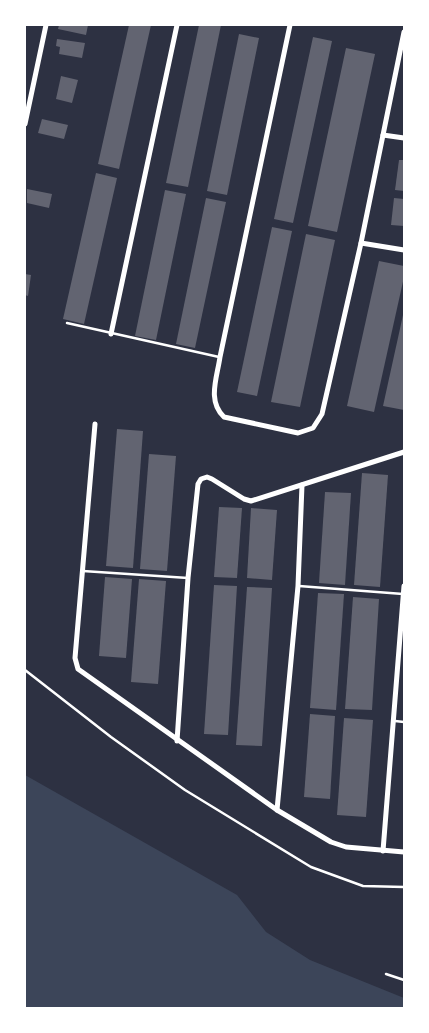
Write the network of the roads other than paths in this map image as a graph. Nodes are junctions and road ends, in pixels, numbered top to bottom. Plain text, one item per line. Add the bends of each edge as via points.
1 (46, 25) edge
2 (176, 25) edge
3 (290, 25) edge
4 (404, 32) edge
5 (25, 124) edge
6 (383, 135) junction
7 (404, 138) edge
8 (361, 243) junction
9 (404, 250) edge
10 (68, 322) dead end
11 (111, 334) junction
12 (220, 357) junction
13 (95, 424) dead end
14 (404, 452) edge
15 (302, 485) junction
16 (83, 571) junction
17 (188, 578) junction
18 (298, 586) junction
19 (404, 586) edge
20 (403, 594) edge
21 (25, 670) edge
22 (395, 721) junction
23 (404, 722) edge
24 (178, 741) junction
25 (277, 810) junction
26 (383, 851) junction
27 (404, 852) edge
28 (404, 887) edge
29 (386, 974) dead end
30 (404, 980) edge

1 - 5 street
2 - 11 street
3 - 12 street
4 - 6 street
6 - 7 street
6 - 8 street
8 - 9 street
8 - 12 street via 322,414 313,428 298,432 224,416 217,410 214,400
10 - 11 lane
11 - 12 lane
13 - 16 street
14 - 15 street
15 - 17 street via 252,501 206,477 201,478
15 - 18 street
16 - 17 lane
16 - 24 street via 75,658 78,669
17 - 24 street
18 - 20 lane
18 - 25 street
19 - 20 street
20 - 22 street
21 - 28 lane via 185,790 311,867 363,886
22 - 23 lane
22 - 26 street
24 - 25 street
25 - 26 street via 331,842
26 - 27 street
29 - 30 lane

